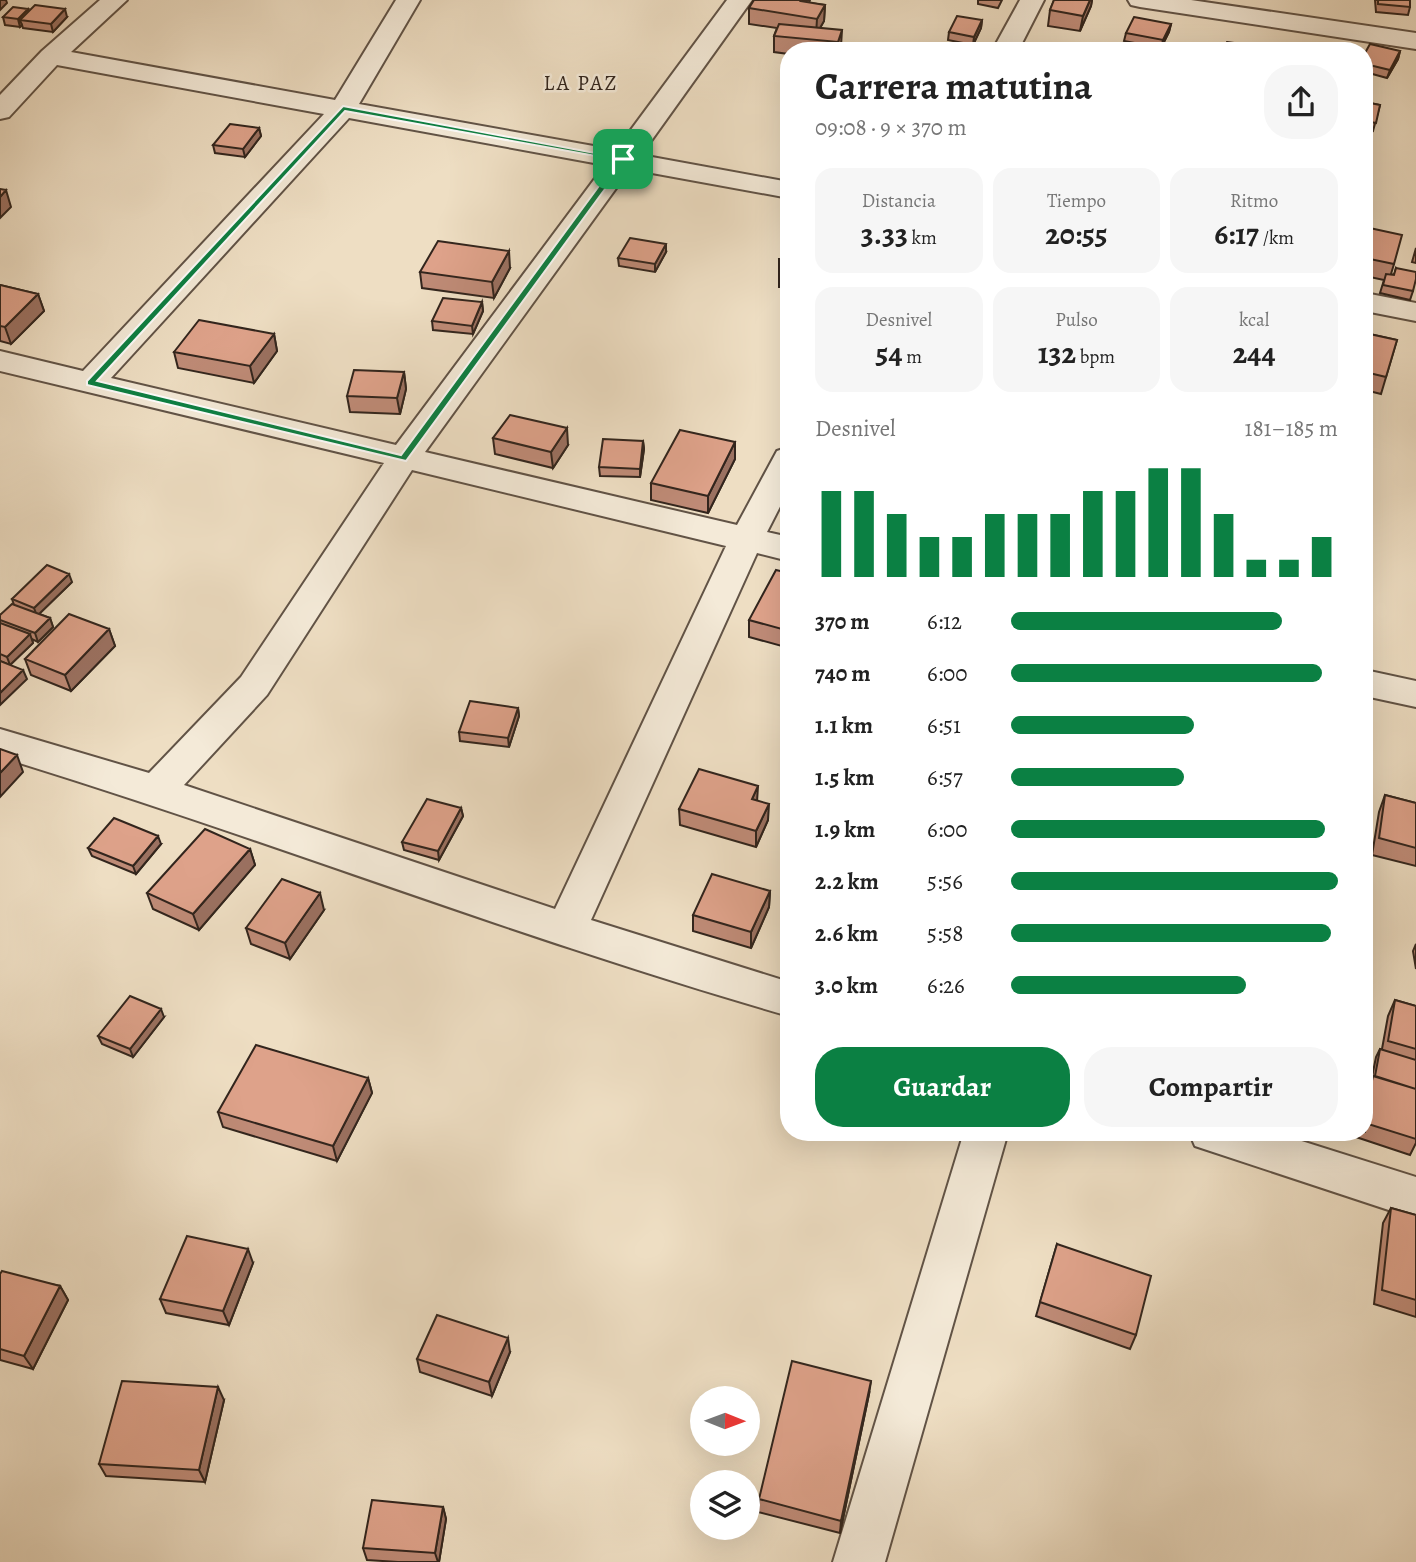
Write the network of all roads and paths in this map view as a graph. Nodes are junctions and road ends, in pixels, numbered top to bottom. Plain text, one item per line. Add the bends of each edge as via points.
1 (115, 0) edge
2 (408, 0) edge
3 (740, 0) edge
4 (1032, 0) edge
5 (1140, 0) edge
6 (1317, 12) edge
7 (1416, 41) edge
8 (1010, 42) edge
9 (1307, 42) edge
10 (51, 56) junction
11 (343, 109) junction
12 (0, 111) edge
13 (623, 159) junction
14 (780, 188) edge
15 (1373, 304) edge
16 (1416, 312) edge
17 (0, 360) edge
18 (90, 383) junction
19 (403, 459) junction
20 (780, 475) edge
21 (746, 540) junction
22 (780, 548) edge
23 (1373, 684) edge
24 (1416, 694) edge
25 (0, 743) edge
26 (156, 790) junction
27 (566, 929) junction
28 (780, 996) edge
29 (983, 1141) edge
30 (1239, 1141) edge
31 (1416, 1198) edge
32 (859, 1562) edge

1 - 10 street
2 - 11 street
3 - 13 street
4 - 8 street
5 - 6 street
6 - 7 street
6 - 9 street
10 - 11 street
10 - 12 street
11 - 13 street
11 - 18 street
13 - 14 street
13 - 19 street
15 - 16 street
17 - 18 street
18 - 19 street
19 - 21 street
19 - 26 street via 254,686
20 - 21 street
21 - 22 street
21 - 27 street
23 - 24 street
25 - 26 street
26 - 27 street
27 - 28 street
29 - 32 street
30 - 31 street

